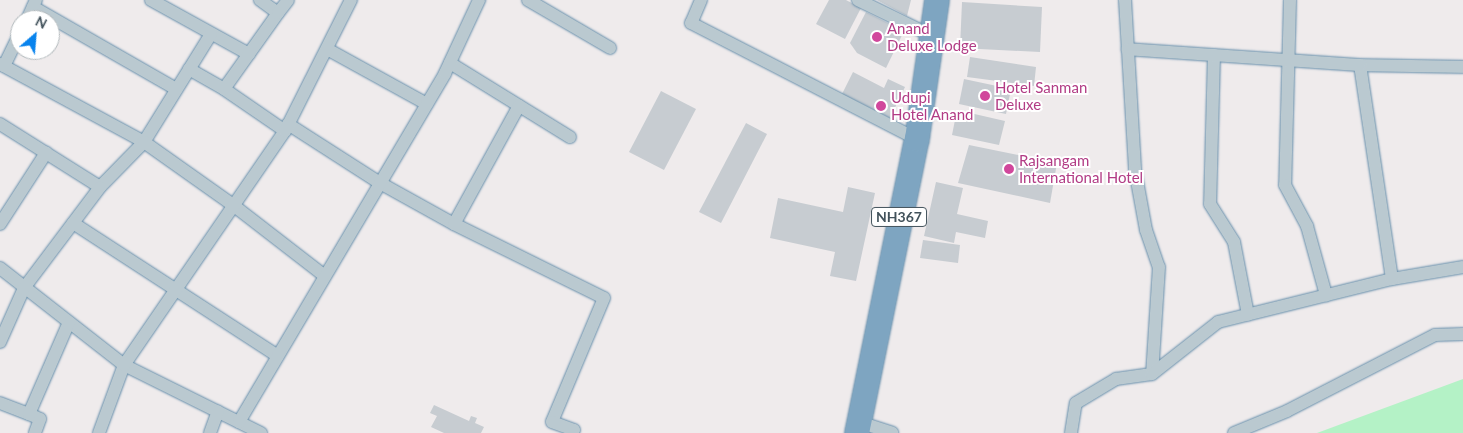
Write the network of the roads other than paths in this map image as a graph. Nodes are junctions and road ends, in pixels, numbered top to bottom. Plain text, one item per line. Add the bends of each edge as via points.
1 (151, 0) edge
2 (260, 0) edge
3 (288, 0) edge
4 (479, 0) edge
5 (528, 0) edge
6 (702, 0) edge
7 (858, 0) edge
8 (937, 0) edge
9 (1125, 0) edge
10 (1290, 0) edge
11 (347, 2) edge
12 (35, 3) edge
13 (278, 13) junction
14 (211, 34) junction
15 (932, 36) junction
16 (610, 48) dead end
17 (327, 49) junction
18 (1128, 49) junction
19 (10, 51) edge
20 (249, 54) junction
21 (1214, 55) junction
22 (1288, 60) junction
23 (450, 63) junction
24 (2, 65) edge
25 (1360, 65) junction
26 (1463, 67) edge
27 (189, 69) junction
28 (224, 89) junction
29 (176, 90) junction
30 (427, 104) junction
31 (519, 106) junction
32 (0, 124) edge
33 (286, 127) junction
34 (570, 137) dead end
35 (916, 139) junction
36 (144, 142) junction
37 (46, 153) junction
38 (380, 183) junction
39 (100, 187) junction
40 (233, 205) junction
41 (73, 223) junction
42 (0, 224) edge
43 (454, 224) junction
44 (0, 268) edge
45 (1463, 268) edge
46 (325, 276) junction
47 (1392, 279) junction
48 (24, 288) junction
49 (174, 291) junction
50 (1326, 296) junction
51 (1248, 315) junction
52 (69, 322) junction
53 (3, 325) edge
54 (1463, 334) edge
55 (0, 342) edge
56 (278, 356) junction
57 (124, 364) junction
58 (1152, 374) junction
59 (0, 403) edge
60 (218, 412) junction
61 (29, 414) junction
62 (239, 422) junction
63 (858, 427) edge
64 (35, 433) edge
65 (99, 433) edge
66 (210, 433) edge
67 (261, 433) edge
68 (572, 433) edge
69 (892, 433) edge
70 (1071, 433) edge
71 (1234, 433) edge

1 - 14 street
2 - 13 street
3 - 13 street
4 - 23 street
5 - 16 street
6 - 35 street via 691,23
7 - 15 street
8 - 15 highway, NH367
9 - 18 street
10 - 22 street
11 - 17 street
12 - 29 street
13 - 20 street
14 - 20 street
14 - 27 street
15 - 35 highway, NH367
17 - 30 street
17 - 33 street
18 - 21 street
18 - 58 street via 1135,170 1146,230 1159,267
19 - 24 street
20 - 28 street
21 - 22 street
21 - 51 street via 1210,204 1234,242
22 - 25 street
22 - 50 street via 1285,185 1307,226
23 - 30 street
23 - 31 street
24 - 36 street
25 - 26 street
25 - 47 street
27 - 28 street
27 - 29 street
28 - 33 street
29 - 36 street
30 - 38 street
31 - 34 street
31 - 43 street
32 - 37 street
33 - 38 street
33 - 40 street
35 - 63 highway, NH367
36 - 39 street
36 - 40 street
37 - 39 street
37 - 42 street
38 - 43 street
38 - 46 street
39 - 41 street
40 - 46 street
40 - 49 street
41 - 48 street
41 - 49 street
43 - 68 street via 604,298 552,422 574,430
44 - 48 street
45 - 47 street
46 - 56 street
47 - 50 street
48 - 52 street
48 - 53 street
49 - 56 street
49 - 57 street
50 - 51 street
51 - 58 street via 1218,322
52 - 57 street
52 - 61 street
53 - 55 street
54 - 71 street via 1435,335 1287,411
56 - 62 street
57 - 60 street
57 - 65 street
58 - 70 street via 1116,379 1076,403
59 - 61 street
60 - 62 street
60 - 66 street
61 - 64 street via 40,419
62 - 67 street
63 - 69 street

